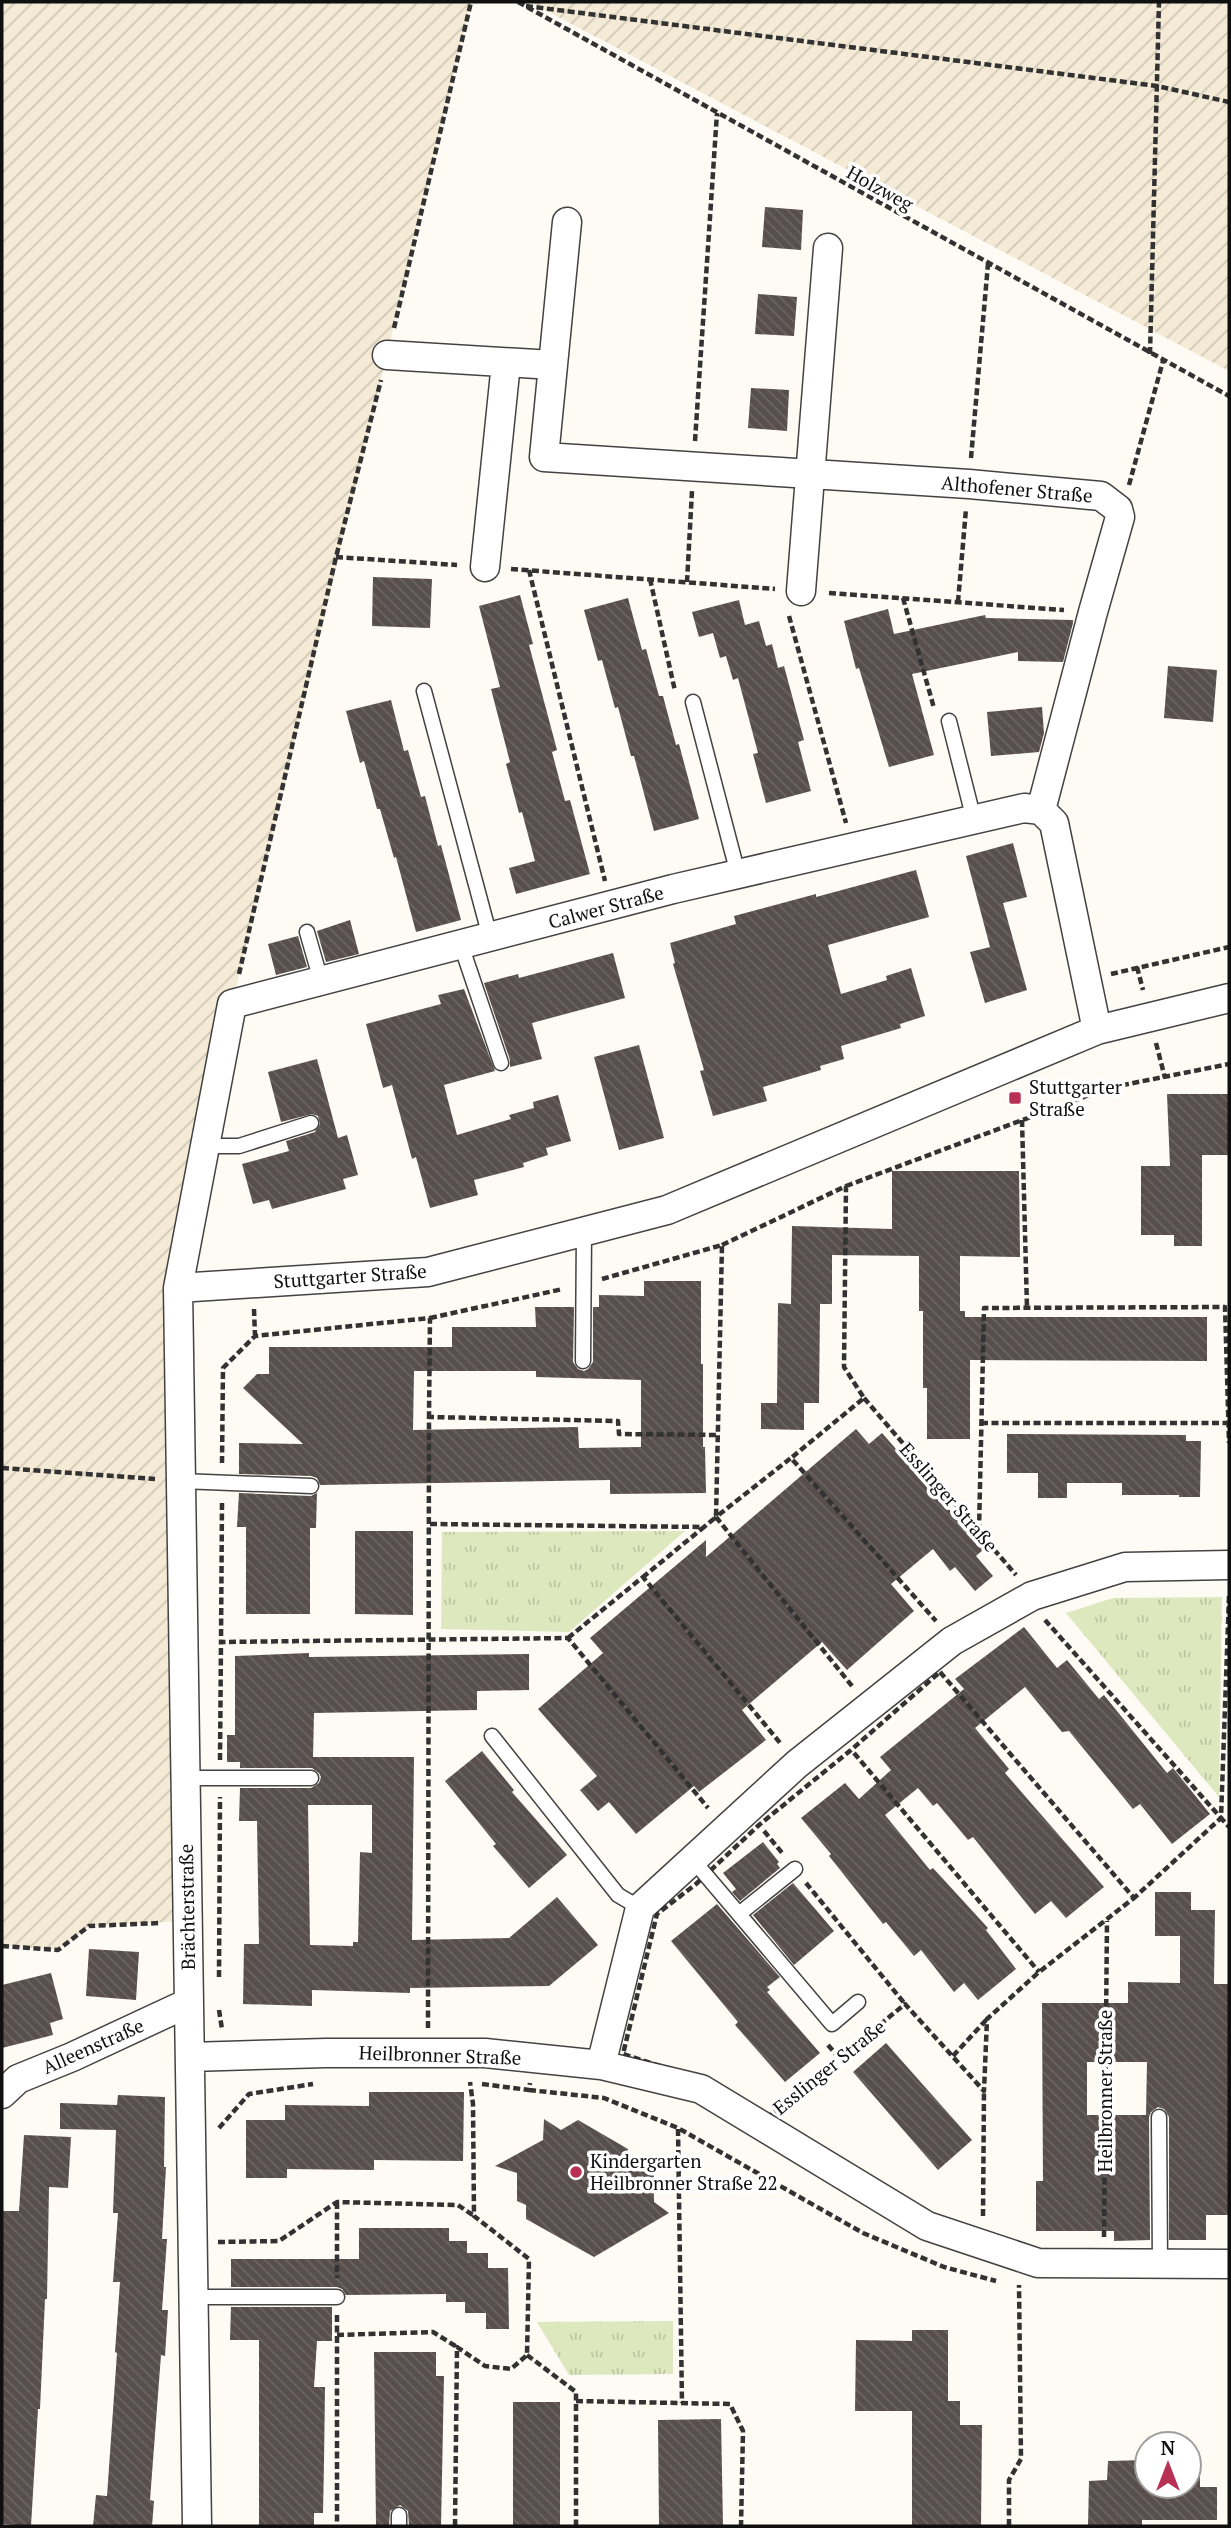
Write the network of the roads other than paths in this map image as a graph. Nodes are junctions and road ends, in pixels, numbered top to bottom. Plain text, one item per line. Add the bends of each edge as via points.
1 (567, 222) dead end
2 (828, 248) dead end
3 (387, 355) road end
4 (506, 363) junction
5 (553, 365) junction
6 (810, 474) junction
7 (485, 567) road end
8 (801, 591) road end
9 (424, 691) dead end
10 (693, 702) road end
11 (948, 721) road end
12 (1041, 810) junction
13 (974, 820) junction
14 (738, 874) junction
15 (307, 932) dead end
16 (490, 937) junction
17 (461, 945) junction
18 (321, 981) junction
19 (1229, 998) edge
20 (1097, 1030) junction
21 (501, 1063) dead end
22 (312, 1123) dead end
23 (206, 1146) junction
24 (584, 1231) junction
25 (178, 1288) junction
26 (583, 1361) dead end
27 (181, 1480) junction
28 (311, 1486) dead end
29 (1229, 1565) edge
30 (492, 1736) dead end
31 (185, 1778) junction
32 (311, 1778) dead end
33 (699, 1868) junction
34 (795, 1869) road end
35 (640, 1908) junction
36 (738, 1914) junction
37 (858, 2002) dead end
38 (188, 2003) junction
39 (190, 2057) junction
40 (601, 2065) junction
41 (2, 2094) edge
42 (1159, 2117) dead end
43 (1160, 2264) junction
44 (1229, 2264) edge
45 (194, 2297) junction
46 (337, 2297) road end
47 (197, 2526) edge

1 - 5 street, Althofener Straße
2 - 6 street
3 - 4 street
4 - 5 street
4 - 7 street
5 - 6 street, Althofener Straße via 544,457
6 - 8 street
6 - 12 street, Althofener Straße via 1101,496 1118,509 1120,517
9 - 16 lane
10 - 14 lane
11 - 13 lane
12 - 13 street, Calwer Straße via 1024,808
12 - 20 street via 1054,823
13 - 14 street, Calwer Straße
14 - 16 street, Calwer Straße
15 - 18 lane
16 - 17 street, Calwer Straße
17 - 18 street, Calwer Straße
17 - 21 lane
18 - 23 street, Calwer Straße via 232,1004
19 - 20 street, Stuttgarter Straße
20 - 24 street, Stuttgarter Straße via 667,1210
22 - 23 lane via 239,1146
23 - 25 street
24 - 25 street, Stuttgarter Straße via 428,1272
24 - 26 lane
25 - 27 street, Brächterstraße
27 - 28 lane
27 - 31 street, Brächterstraße
29 - 33 street via 1125,1567 1036,1605 951,1653 870,1706 797,1764 727,1829
30 - 35 lane via 618,1895
31 - 32 lane
31 - 38 street, Brächterstraße
33 - 35 street
33 - 36 lane
34 - 36 lane
35 - 40 street
36 - 37 lane via 832,2024
38 - 39 street, Brächterstraße
38 - 41 street, Alleenstraße via 18,2079
39 - 40 street, Heilbronner Straße via 485,2053
39 - 45 street, Brächterstraße
40 - 43 street, Heilbronner Straße via 701,2089 927,2226 1038,2263
42 - 43 lane
43 - 44 street, Heilbronner Straße
45 - 46 lane
45 - 47 street, Brächterstraße

